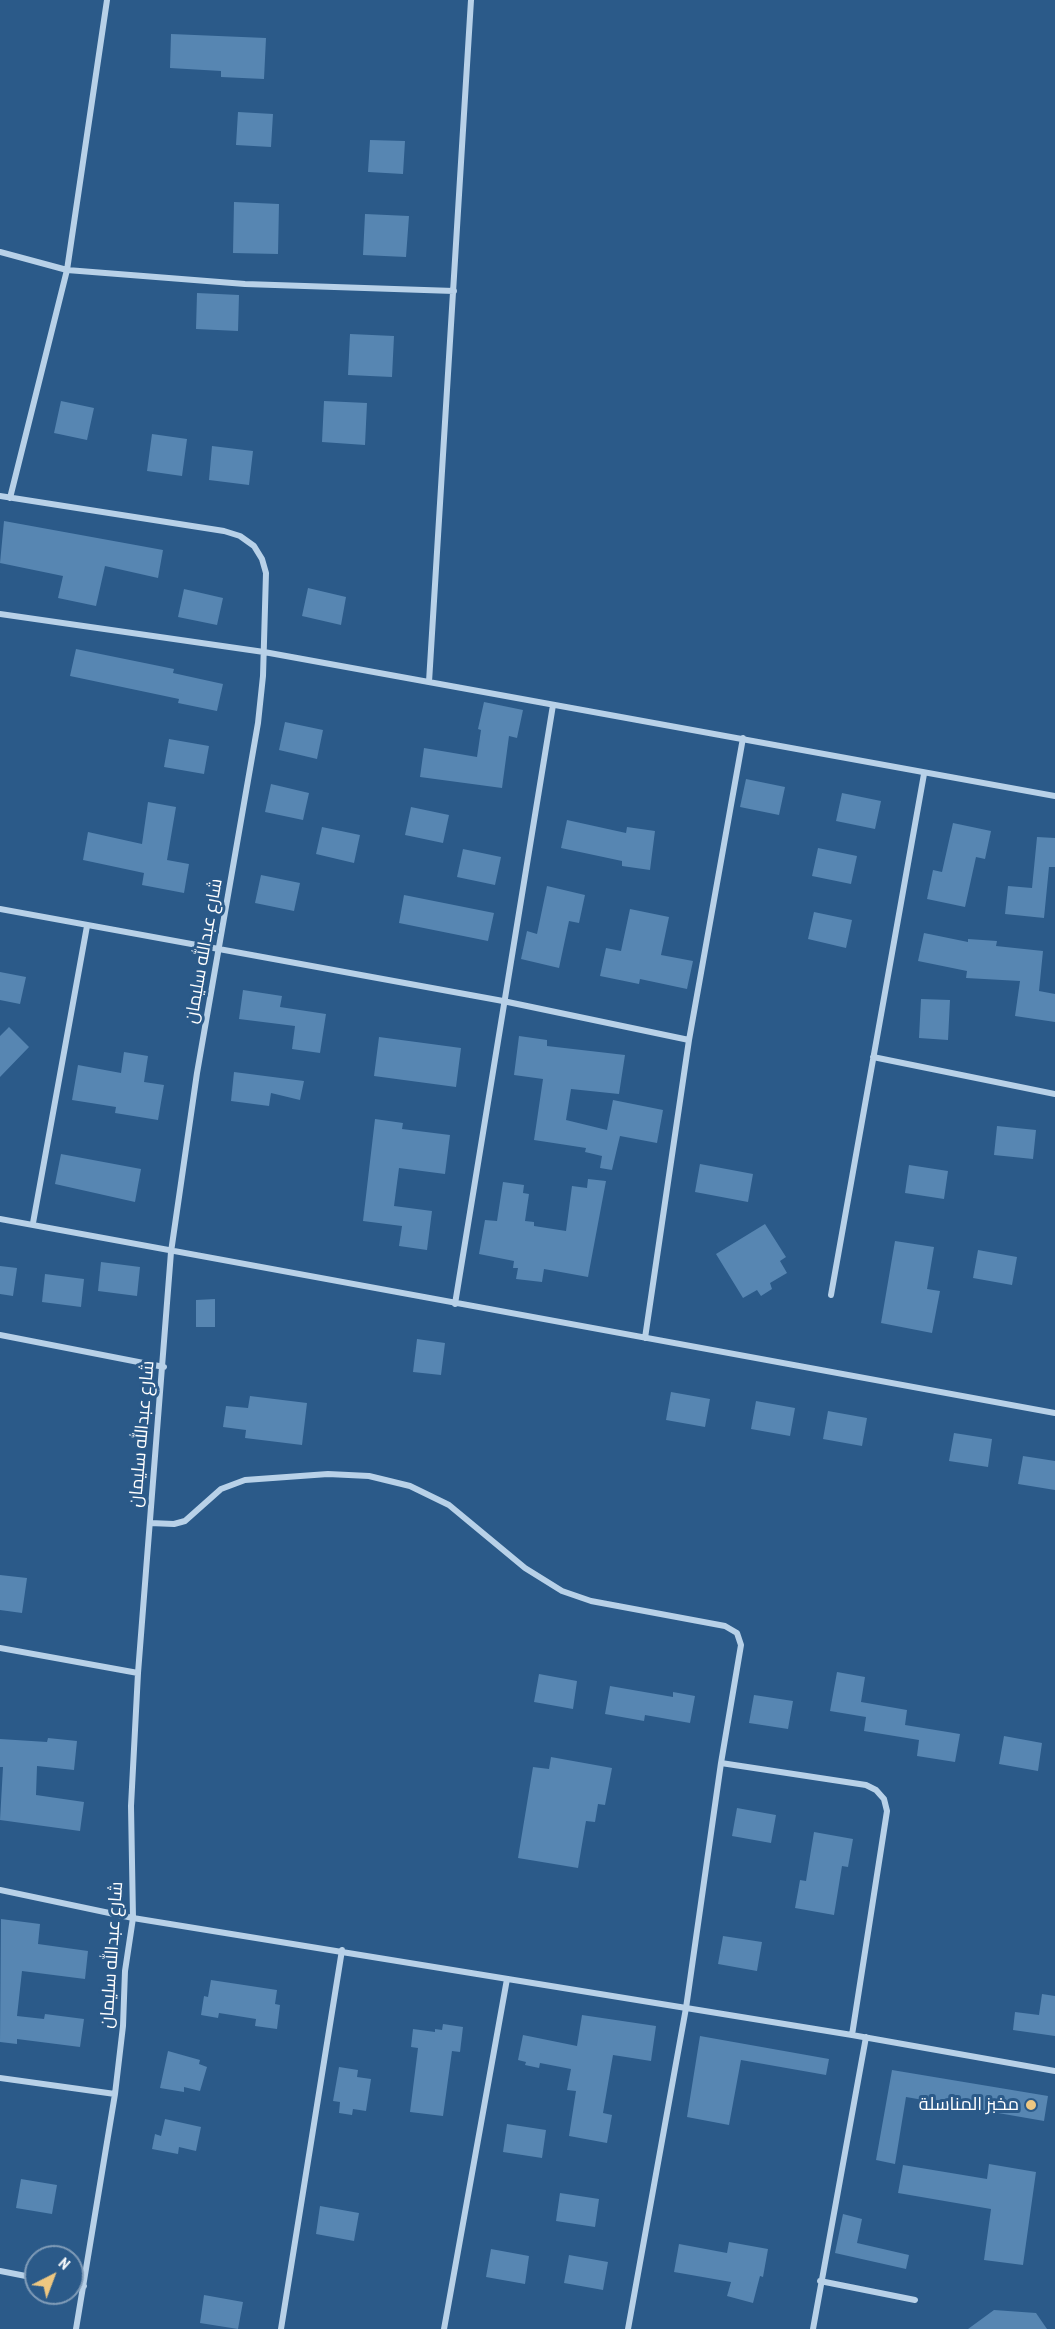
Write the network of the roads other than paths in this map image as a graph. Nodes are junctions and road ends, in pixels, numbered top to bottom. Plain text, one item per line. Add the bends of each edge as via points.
1 (107, 0) edge
2 (471, 0) edge
3 (0, 252) edge
4 (67, 270) junction
5 (454, 291) junction
6 (0, 496) edge
7 (10, 498) junction
8 (0, 614) edge
9 (264, 652) junction
10 (429, 682) junction
11 (554, 705) junction
12 (743, 738) junction
13 (924, 774) junction
14 (1055, 796) edge
15 (0, 909) edge
16 (87, 926) junction
17 (220, 951) junction
18 (503, 1001) junction
19 (689, 1040) junction
20 (873, 1057) junction
21 (1055, 1094) edge
22 (0, 1219) edge
23 (33, 1223) junction
24 (171, 1252) junction
25 (831, 1295) dead end
26 (455, 1304) junction
27 (0, 1335) edge
28 (645, 1338) junction
29 (164, 1367) junction
30 (1055, 1413) edge
31 (150, 1523) junction
32 (0, 1648) edge
33 (138, 1673) junction
34 (721, 1763) junction
35 (0, 1890) edge
36 (133, 1918) junction
37 (342, 1950) junction
38 (507, 1979) junction
39 (686, 2008) junction
40 (852, 2035) junction
41 (866, 2037) junction
42 (1055, 2071) edge
43 (0, 2078) edge
44 (115, 2094) junction
45 (0, 2271) edge
46 (24, 2276) edge
47 (820, 2281) junction
48 (84, 2286) edge
49 (915, 2300) dead end
50 (80, 2305) edge
51 (76, 2329) edge
52 (280, 2329) edge
53 (444, 2329) edge
54 (628, 2329) edge
55 (813, 2329) edge

1 - 4 street
2 - 5 street
3 - 4 street
4 - 5 street via 245,284
4 - 7 street
5 - 10 street
6 - 7 street
7 - 9 street, شارع عبدالله سليمان via 240,536 254,546 266,573
8 - 9 street
9 - 10 street
9 - 17 street, شارع عبدالله سليمان via 258,723
10 - 11 street
11 - 12 street
11 - 18 street
12 - 13 street
12 - 19 street
13 - 14 street
13 - 20 street
15 - 16 street
16 - 17 street
16 - 23 street
17 - 18 street
17 - 24 street, شارع عبدالله سليمان via 195,1084
18 - 19 street
18 - 26 street
19 - 28 street
20 - 21 street
20 - 25 street
22 - 23 street
23 - 24 street
24 - 26 street
24 - 29 street, شارع عبدالله سليمان
26 - 28 street
27 - 29 street
28 - 30 street
29 - 31 street, شارع عبدالله سليمان
31 - 33 street, شارع عبدالله سليمان
31 - 34 street via 185,1521 221,1490 245,1480 349,1474 410,1486 458,1511 525,1568 562,1591 591,1601 725,1626 737,1633 741,1645
32 - 33 street
33 - 36 street, شارع عبدالله سليمان via 131,1806
34 - 39 street
34 - 40 street via 866,1785 884,1799 887,1811
35 - 36 street
36 - 37 street
36 - 44 street, شارع عبدالله سليمان
37 - 38 street
37 - 52 street
38 - 39 street
38 - 53 street
39 - 40 street
39 - 54 street
40 - 41 street
41 - 42 street
41 - 47 street
43 - 44 street
44 - 48 street, شارع عبدالله سليمان
45 - 46 street
47 - 49 street
47 - 55 street
50 - 51 street, شارع عبدالله سليمان

